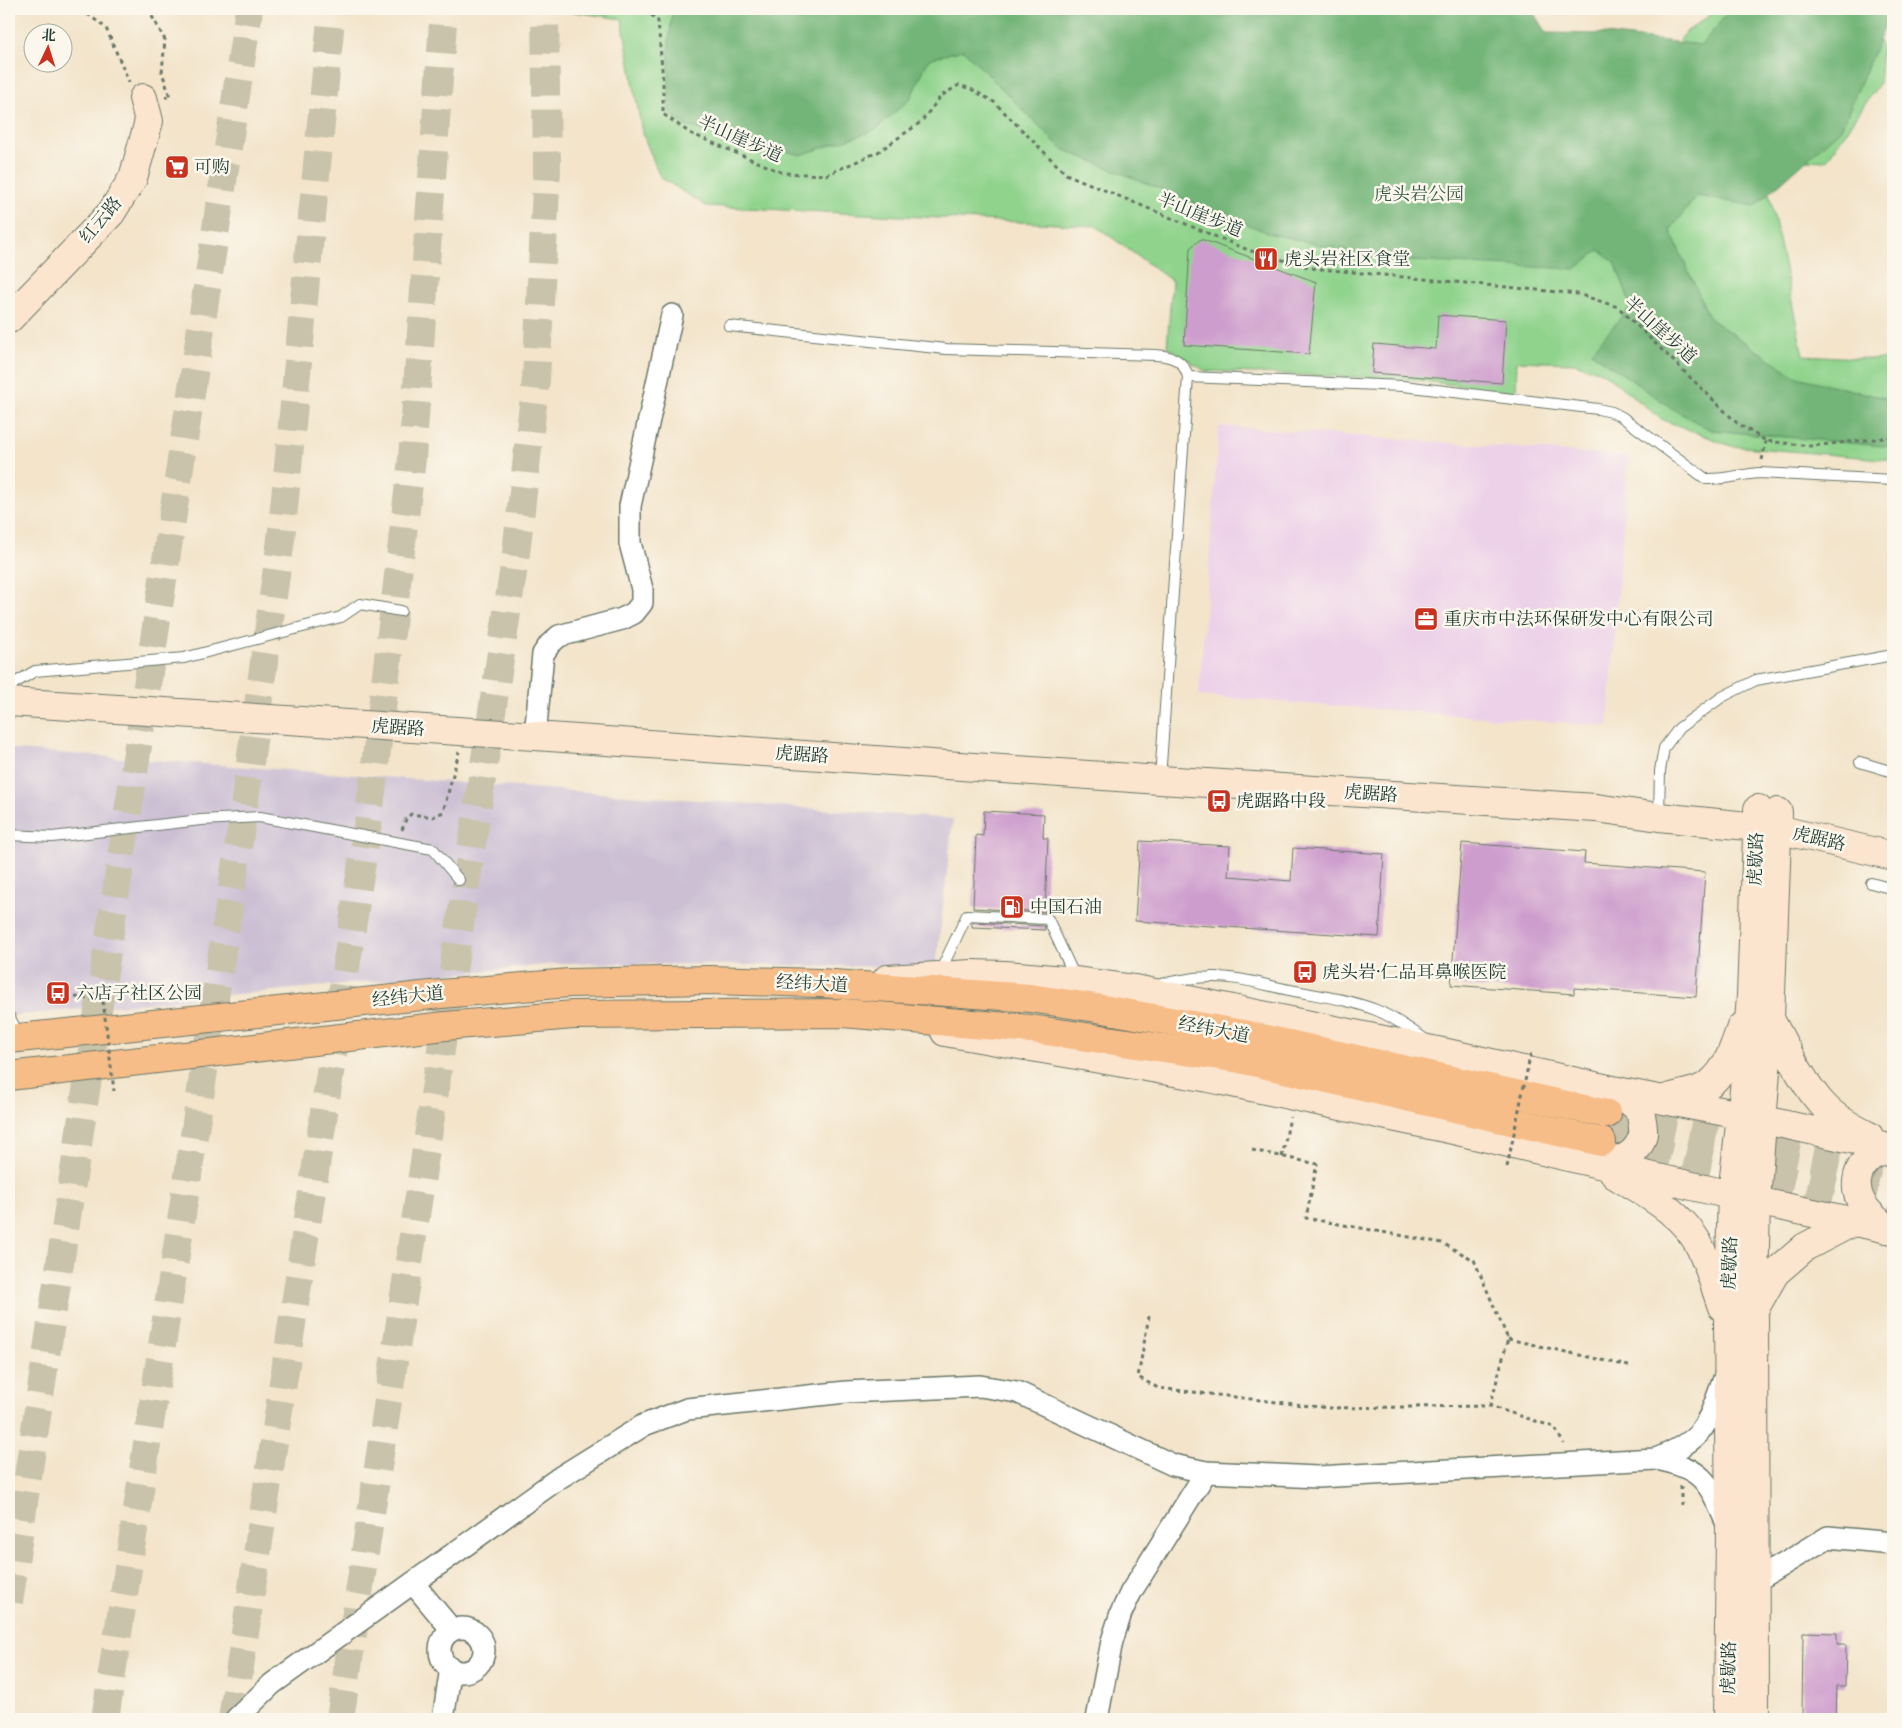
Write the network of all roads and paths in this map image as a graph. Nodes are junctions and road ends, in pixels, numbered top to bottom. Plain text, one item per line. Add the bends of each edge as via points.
1 (80, 9) edge
2 (148, 9) edge
3 (645, 9) edge
4 (143, 98) junction
5 (672, 315) dead end
6 (9, 319) edge
7 (729, 326) dead end
8 (1188, 378) junction
9 (1893, 437) edge
10 (1766, 441) junction
11 (1760, 473) junction
12 (1893, 480) edge
13 (401, 611) dead end
14 (1893, 655) edge
15 (9, 691) edge
16 (9, 702) edge
17 (464, 732) junction
18 (535, 736) junction
19 (1860, 762) dead end
20 (1893, 772) edge
21 (1160, 780) junction
22 (1659, 810) junction
23 (1768, 819) junction
24 (9, 835) edge
25 (1893, 838) edge
26 (398, 843) junction
27 (1893, 856) edge
28 (459, 880) dead end
29 (1871, 882) dead end
30 (1893, 889) edge
31 (938, 976) junction
32 (1076, 981) junction
33 (820, 984) junction
34 (1751, 995) junction
35 (75, 998) dead end
36 (1770, 1019) junction
37 (13, 1031) edge
38 (1531, 1052) dead end
39 (9, 1076) edge
40 (114, 1091) dead end
41 (1662, 1099) junction
42 (1612, 1103) junction
43 (1292, 1112) dead end
44 (1752, 1118) junction
45 (1893, 1149) edge
46 (1252, 1150) dead end
47 (1598, 1152) junction
48 (1282, 1157) junction
49 (1507, 1168) dead end
50 (1744, 1198) junction
51 (1853, 1222) junction
52 (1890, 1230) edge
53 (1754, 1309) junction
54 (1149, 1316) dead end
55 (1728, 1323) junction
56 (1508, 1339) junction
57 (1632, 1367) dead end
58 (1729, 1367) junction
59 (1490, 1406) junction
60 (1656, 1459) junction
61 (1574, 1462) junction
62 (1206, 1472) junction
63 (1730, 1530) junction
64 (1893, 1543) edge
65 (1756, 1581) junction
66 (413, 1583) junction
67 (452, 1630) junction
68 (451, 1668) junction
69 (236, 1719) edge
70 (443, 1719) edge
71 (1097, 1719) edge
72 (1728, 1719) edge
73 (1755, 1719) edge

1 - 4 path via 106,28 132,88
2 - 4 path via 166,40 162,72 170,97
3 - 10 path, 半山崖步道 via 658,21 663,114 690,133 783,173 826,175 878,152 921,122 941,96 959,85 994,102 1066,174 1248,250 1312,268 1578,294 1618,307 1737,423
4 - 6 street, 红云路 via 149,121 133,178 111,212
5 - 18 street via 630,506 630,543 642,589 642,602 634,613 622,619 559,636 550,644 543,654
7 - 8 lane via 946,349 1169,356 1186,369
8 - 11 lane via 1403,386 1598,409 1622,417 1706,479
8 - 21 lane
9 - 10 path, 半山崖步道 via 1812,446
10 - 11 path
11 - 12 lane
13 - 15 lane via 360,604 340,617 184,658 35,671 13,684
14 - 22 lane via 1756,680 1722,697 1679,728 1664,748
16 - 17 street, 虎踞路
17 - 18 street, 虎踞路
17 - 26 path via 443,812 433,817 411,814 406,819
18 - 21 street, 虎踞路
19 - 20 lane
21 - 22 street, 虎踞路
22 - 23 street, 虎踞路
23 - 25 street, 虎踞路
23 - 27 street, 虎踞路
23 - 34 street, 虎歇路
23 - 36 street, 虎歇路
24 - 26 lane via 52,837 201,820 260,817
26 - 28 lane via 434,849
29 - 30 lane
31 - 32 street via 1005,975
31 - 32 lane via 967,916 976,916 1048,919
31 - 33 street
32 - 42 street via 1135,989 1447,1053
33 - 37 main road, 经纬大道 via 708,980 569,983
33 - 42 main road, 经纬大道 via 1030,998 1097,1008
34 - 41 street via 1733,1052 1716,1079 1700,1089
34 - 44 street, 虎歇路
35 - 40 path, bridge via 103,1001
36 - 44 street, 虎歇路
36 - 45 street via 1824,1106 1860,1132
38 - 49 path, bridge
39 - 47 main road, 经纬大道 via 446,1026 573,1015 843,1013 1031,1029 1240,1059
41 - 42 street
41 - 44 street
42 - 47 street via 1640,1110 1643,1133 1633,1153 1616,1162
43 - 48 path
44 - 45 street
44 - 50 street, 虎歇路
45 - 52 street via 1864,1162 1858,1174 1857,1188 1860,1201 1868,1212
46 - 48 path
47 - 50 street
47 - 55 street via 1689,1231 1701,1247
48 - 56 path via 1317,1164 1306,1218 1442,1243 1474,1260
50 - 51 street
50 - 53 street, 虎歇路
50 - 55 street, 虎歇路
51 - 52 street
51 - 53 street via 1805,1247 1775,1272
53 - 65 street, 虎歇路
54 - 59 path via 1138,1377 1158,1388 1328,1408
55 - 58 street, 虎歇路
56 - 57 path
56 - 59 path
58 - 60 street via 1706,1425 1687,1444
58 - 63 street, 虎歇路
59 - 61 path via 1554,1427
60 - 61 street
60 - 63 street via 1675,1463 1700,1476 1712,1489
61 - 62 street via 1317,1477
62 - 66 street via 1173,1465 1017,1392 980,1386 846,1392 687,1408 644,1425 559,1478
62 - 71 street via 1120,1613
63 - 72 street, 虎歇路
64 - 65 street via 1828,1537
65 - 73 street, 虎歇路
66 - 67 street
66 - 69 street via 272,1684
67 - 68 street via 440,1646 442,1659
67 - 68 street via 467,1628 474,1631 484,1650 472,1669
68 - 70 street

